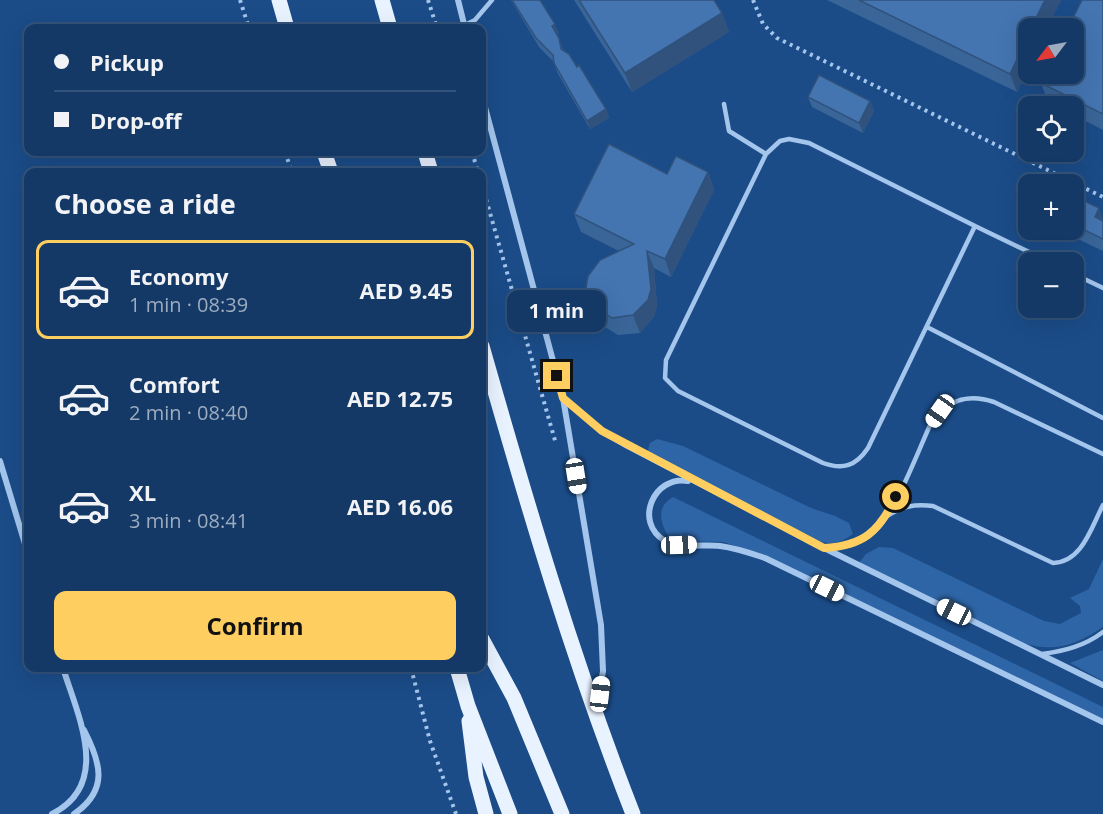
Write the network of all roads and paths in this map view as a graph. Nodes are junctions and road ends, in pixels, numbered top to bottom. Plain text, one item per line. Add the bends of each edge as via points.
1 (240, 0) edge
2 (279, 0) edge
3 (382, 0) edge
4 (428, 0) edge
5 (458, 0) edge
6 (492, 0) edge
7 (753, 0) edge
8 (248, 24) edge
9 (286, 24) edge
10 (389, 24) edge
11 (436, 24) edge
12 (464, 24) edge
13 (470, 24) edge
14 (724, 104) dead end
15 (486, 111) edge
16 (766, 154) junction
17 (1103, 197) edge
18 (486, 199) edge
19 (975, 226) junction
20 (1029, 252) edge
21 (1084, 279) edge
22 (1103, 288) edge
23 (927, 327) junction
24 (486, 360) edge
25 (563, 398) junction
26 (1103, 418) edge
27 (558, 450) dead end
28 (1103, 454) edge
29 (0, 461) edge
30 (695, 482) junction
31 (1103, 505) edge
32 (886, 517) junction
33 (24, 541) edge
34 (824, 548) junction
35 (1103, 632) edge
36 (486, 646) edge
37 (1040, 654) junction
38 (64, 672) edge
39 (412, 672) edge
40 (458, 672) edge
41 (1103, 685) edge
42 (468, 706) junction
43 (595, 717) junction
44 (1103, 722) edge
45 (81, 724) junction
46 (52, 814) edge
47 (74, 814) edge
48 (456, 814) edge
49 (486, 814) edge
50 (510, 814) edge
51 (562, 814) edge
52 (633, 814) edge

1 - 8 path
2 - 9 main road
3 - 10 main road
4 - 11 path
5 - 12 street
6 - 13 lane
7 - 17 path via 763,24 777,38
14 - 16 lane via 729,131
15 - 25 street
16 - 19 lane via 780,141 798,139
16 - 23 lane via 666,360 665,378 671,386 823,463 849,466 868,448
18 - 27 path
19 - 20 lane
19 - 23 lane
21 - 22 lane
23 - 26 lane
24 - 43 main road via 534,528
25 - 30 street via 602,431
25 - 43 street via 601,625 603,671
28 - 32 lane via 994,402 965,398 945,407 931,423
29 - 33 street
30 - 34 street
30 - 44 street via 681,479 656,491 650,504 650,518 665,541 723,546 765,558
31 - 32 lane via 1081,548 1064,563 1042,559 933,506 917,504
32 - 34 lane via 860,541 843,548
34 - 37 street
35 - 37 lane via 1061,652
36 - 51 main road via 514,698
37 - 41 street
38 - 45 street
39 - 48 path via 430,741
40 - 42 main road
42 - 49 main road via 470,743
42 - 50 main road
43 - 52 main road
45 - 46 street via 87,760 84,783 72,802
45 - 47 street via 99,771 90,801

